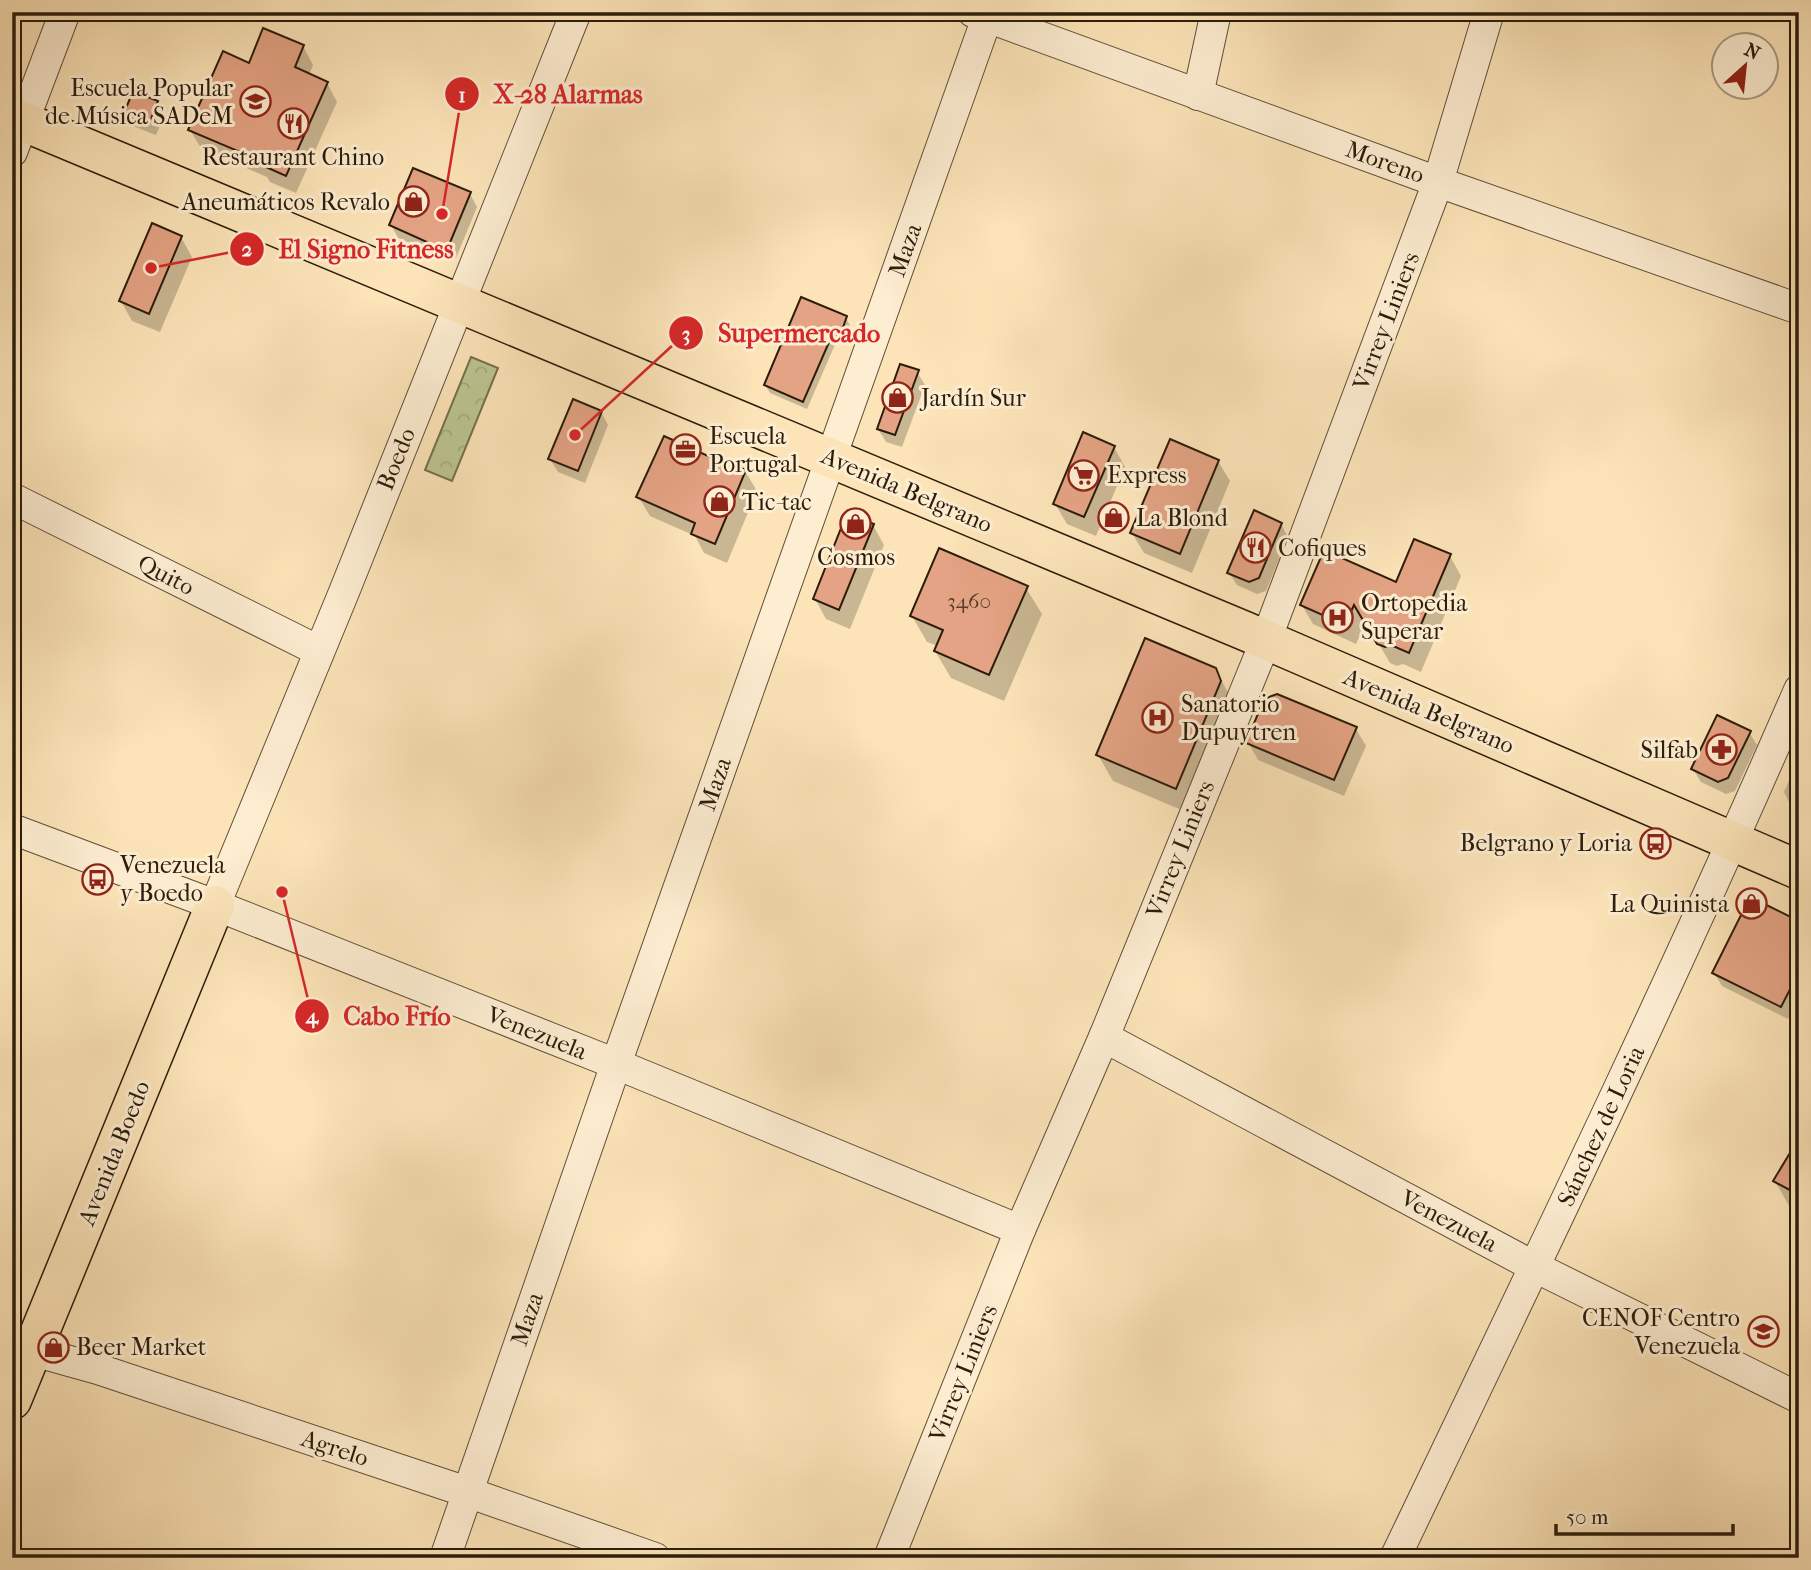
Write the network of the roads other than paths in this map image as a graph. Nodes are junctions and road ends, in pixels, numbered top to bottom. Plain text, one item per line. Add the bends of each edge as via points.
1 (65, 12) edge
2 (576, 12) edge
3 (1216, 12) edge
4 (1489, 12) edge
5 (983, 14) edge
6 (1198, 95) junction
7 (16, 130) edge
8 (1438, 182) junction
9 (459, 304) junction
10 (1799, 309) edge
11 (830, 458) junction
12 (12, 498) edge
13 (1266, 640) junction
14 (319, 651) junction
15 (1799, 690) edge
16 (12, 829) edge
17 (1733, 843) junction
18 (1799, 870) edge
19 (215, 905) junction
20 (1104, 1037) junction
21 (616, 1064) junction
22 (1020, 1230) junction
23 (1535, 1267) junction
24 (23, 1348) edge
25 (1799, 1398) edge
26 (12, 1400) edge
27 (467, 1492) junction
28 (445, 1558) edge
29 (655, 1558) edge
30 (889, 1558) edge
31 (1395, 1558) edge

1 - 7 street
2 - 9 street, Boedo
3 - 6 street
4 - 8 street, Virrey Liniers
5 - 6 street, Moreno
5 - 11 street, Maza
6 - 8 street, Moreno
7 - 9 main road, Avenida Belgrano
8 - 10 street, Moreno
8 - 13 street, Virrey Liniers
9 - 11 main road, Avenida Belgrano
9 - 14 street, Boedo
11 - 13 main road, Avenida Belgrano
11 - 21 street, Maza
12 - 14 street, Quito
13 - 17 main road, Avenida Belgrano
13 - 20 street, Virrey Liniers
14 - 19 street, Boedo
15 - 17 street, Sánchez de Loria
16 - 19 street, Venezuela
17 - 18 main road, Avenida Belgrano
17 - 23 street, Sánchez de Loria
19 - 21 street, Venezuela
19 - 24 main road, Avenida Boedo
20 - 22 street, Virrey Liniers
20 - 23 street, Venezuela
21 - 22 street, Venezuela
21 - 27 street, Maza
22 - 30 street, Virrey Liniers
23 - 25 street, Venezuela
23 - 31 street, Sánchez de Loria
24 - 26 main road, Avenida Boedo
24 - 27 street, Agrelo
27 - 28 street, Maza
27 - 29 street, Agrelo

